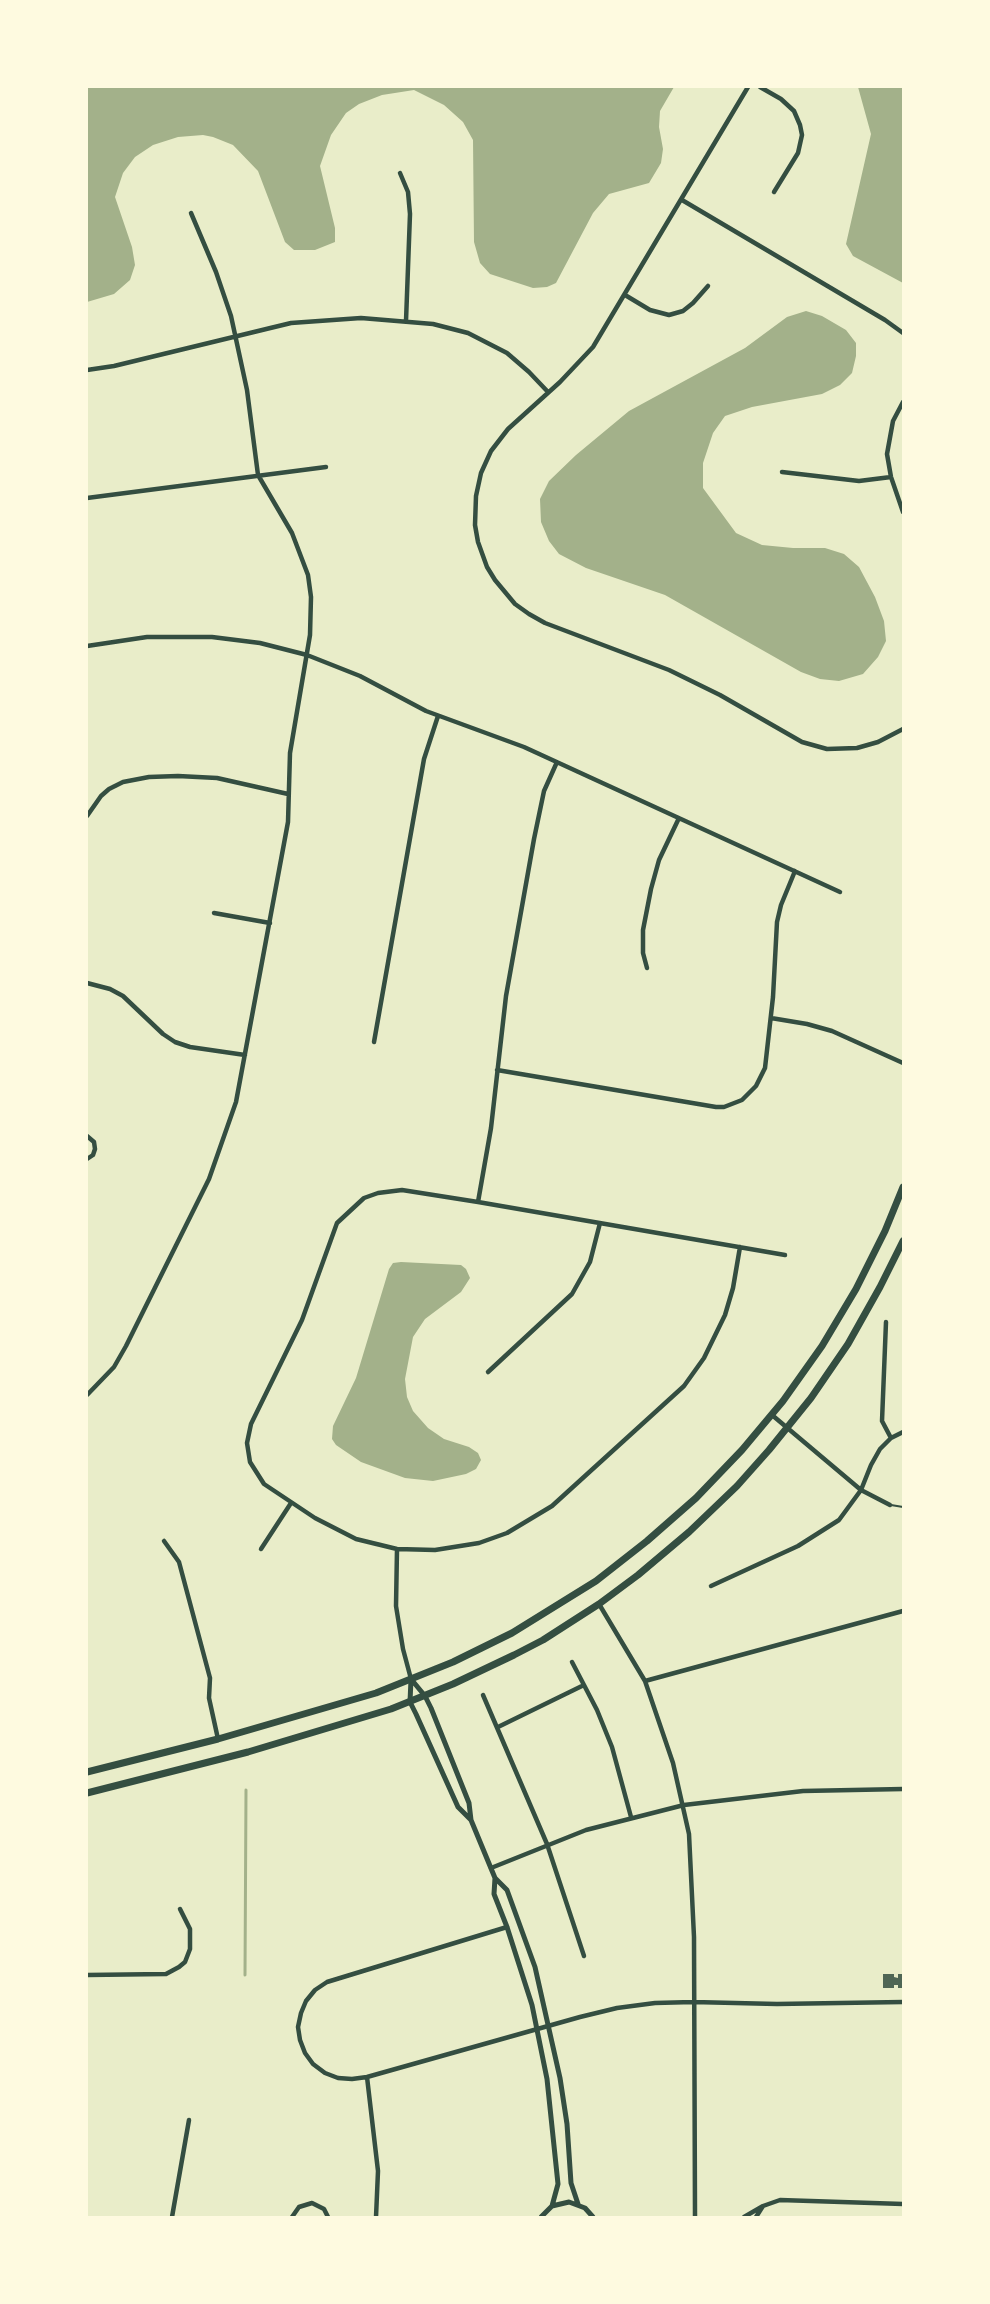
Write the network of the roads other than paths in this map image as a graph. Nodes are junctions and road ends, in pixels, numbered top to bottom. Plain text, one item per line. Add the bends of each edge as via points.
1 (748, 87) edge
2 (760, 87) edge
3 (400, 173) dead end
4 (774, 192) dead end
5 (682, 200) junction
6 (191, 213) dead end
7 (708, 286) dead end
8 (625, 295) junction
9 (406, 321) junction
10 (903, 333) edge
11 (235, 335) junction
12 (87, 370) edge
13 (548, 392) junction
14 (903, 402) edge
15 (326, 466) dead end
16 (782, 472) dead end
17 (258, 475) junction
18 (891, 477) junction
19 (87, 498) edge
20 (903, 512) edge
21 (87, 646) edge
22 (307, 655) junction
23 (438, 716) junction
24 (903, 729) edge
25 (557, 762) junction
26 (288, 794) junction
27 (87, 816) edge
28 (678, 818) junction
29 (795, 872) junction
30 (840, 892) dead end
31 (213, 913) dead end
32 (270, 923) junction
33 (647, 968) dead end
34 (87, 983) edge
35 (771, 1018) junction
36 (374, 1042) dead end
37 (245, 1055) junction
38 (903, 1063) edge
39 (497, 1070) junction
40 (87, 1136) edge
41 (87, 1159) edge
42 (903, 1187) edge
43 (478, 1202) junction
44 (600, 1223) junction
45 (903, 1240) edge
46 (740, 1247) junction
47 (784, 1255) dead end
48 (886, 1322) dead end
49 (488, 1372) dead end
50 (87, 1395) edge
51 (772, 1415) junction
52 (787, 1428) junction
53 (903, 1432) edge
54 (891, 1438) junction
55 (861, 1490) junction
56 (291, 1503) junction
57 (890, 1505) joint
58 (903, 1507) edge
59 (164, 1541) dead end
60 (261, 1549) dead end
61 (397, 1549) junction
62 (711, 1586) dead end
63 (599, 1604) junction
64 (903, 1611) edge
65 (572, 1662) dead end
66 (411, 1679) junction
67 (645, 1681) junction
68 (584, 1685) junction
69 (483, 1695) dead end
70 (425, 1696) junction
71 (411, 1702) junction
72 (498, 1727) junction
73 (218, 1739) junction
74 (87, 1772) edge
75 (903, 1789) edge
76 (87, 1793) edge
77 (684, 1805) junction
78 (631, 1817) junction
79 (471, 1820) junction
80 (547, 1844) junction
81 (491, 1868) junction
82 (495, 1878) junction
83 (180, 1909) dead end
84 (507, 1927) junction
85 (584, 1956) dead end
86 (87, 1975) edge
87 (693, 2002) junction
88 (903, 2002) edge
89 (549, 2027) junction
90 (537, 2030) junction
91 (367, 2077) junction
92 (189, 2120) dead end
93 (578, 2204) junction
94 (903, 2204) edge
95 (552, 2206) junction
96 (763, 2206) junction
97 (172, 2217) edge
98 (292, 2217) edge
99 (328, 2217) edge
100 (376, 2217) edge
101 (541, 2217) edge
102 (593, 2217) edge
103 (695, 2217) edge
104 (744, 2217) edge
105 (756, 2217) edge

1 - 5 street
2 - 4 street via 787,103 801,124 798,153
3 - 9 street via 411,214
5 - 8 street
5 - 10 street
6 - 11 street via 216,272
7 - 8 street via 683,311 669,315 650,310
8 - 13 street via 593,347
9 - 11 street via 314,320
9 - 13 street via 448,327 498,347
11 - 12 street
11 - 17 street
13 - 24 street via 497,442 481,473 476,496 476,534 484,559 515,604 545,623 680,675 810,744 827,749 856,748
14 - 18 street via 888,442
15 - 17 street
16 - 18 street via 859,481
17 - 19 street
17 - 22 street via 292,533 308,575 312,620
18 - 20 street
21 - 22 street via 147,638 212,637 260,643
22 - 23 street via 360,676
22 - 26 street via 290,753
23 - 25 street
23 - 36 street via 424,759
25 - 28 street
25 - 39 street via 542,800 506,996
26 - 27 street via 217,778 149,777 109,789
26 - 32 street via 288,822
28 - 29 street
28 - 33 street via 651,889 642,943
29 - 30 street
29 - 35 street via 777,922
31 - 32 street
32 - 37 street
34 - 37 street via 123,996 175,1042
35 - 38 street via 832,1031
35 - 39 street via 761,1079 742,1100 724,1107
37 - 50 street via 236,1102 209,1179 119,1359
39 - 43 street
40 - 41 street via 95,1149
42 - 51 main road via 839,1319
43 - 44 street
43 - 56 street via 390,1190 363,1198 337,1223 302,1320 251,1424 247,1443 258,1478
44 - 46 street
44 - 49 street via 590,1262 572,1294
45 - 52 main road via 848,1344
46 - 47 street
46 - 61 street via 725,1315 704,1358 684,1386 561,1498 507,1533 478,1543 435,1550
48 - 54 street via 882,1422
51 - 52 street
51 - 66 main road via 696,1498 623,1561 569,1600 512,1633
52 - 55 street
52 - 63 main road via 705,1518
53 - 54 street
54 - 55 street via 880,1449
55 - 57 street
55 - 62 street via 839,1520 807,1541
56 - 60 street
56 - 61 street via 356,1539
57 - 58 lane
59 - 73 street via 180,1562 210,1678 209,1698
61 - 66 street via 396,1606
63 - 67 street
63 - 70 main road via 543,1640
64 - 67 street
65 - 68 street
66 - 70 street
66 - 71 street
66 - 73 main road
67 - 77 street via 664,1731
68 - 72 street
68 - 78 street via 612,1747
69 - 72 street
70 - 71 main road
70 - 79 street via 470,1803
71 - 76 main road via 249,1752
71 - 79 street via 458,1807
72 - 80 street
73 - 74 main road
75 - 77 street via 802,1791
77 - 78 street
77 - 87 street via 693,1889
78 - 80 street
79 - 81 street
80 - 81 street
80 - 85 street
81 - 82 street
82 - 84 street via 494,1894
82 - 89 street via 507,1890 535,1967
83 - 86 street via 190,1929 190,1949 180,1967 166,1974
84 - 90 street
84 - 91 street via 327,1982 315,1990 306,2001 298,2027 305,2053 325,2073 338,2078
87 - 88 street
87 - 89 street via 617,2008
87 - 103 street
89 - 90 street
89 - 93 street via 567,2124 571,2183
90 - 91 street
90 - 95 street via 547,2079 558,2184
91 - 100 street via 378,2171
92 - 97 street
93 - 95 street
93 - 102 street
94 - 96 street via 796,2199
95 - 101 street
96 - 104 street
96 - 105 street
98 - 99 street via 298,2207 312,2203 324,2209

